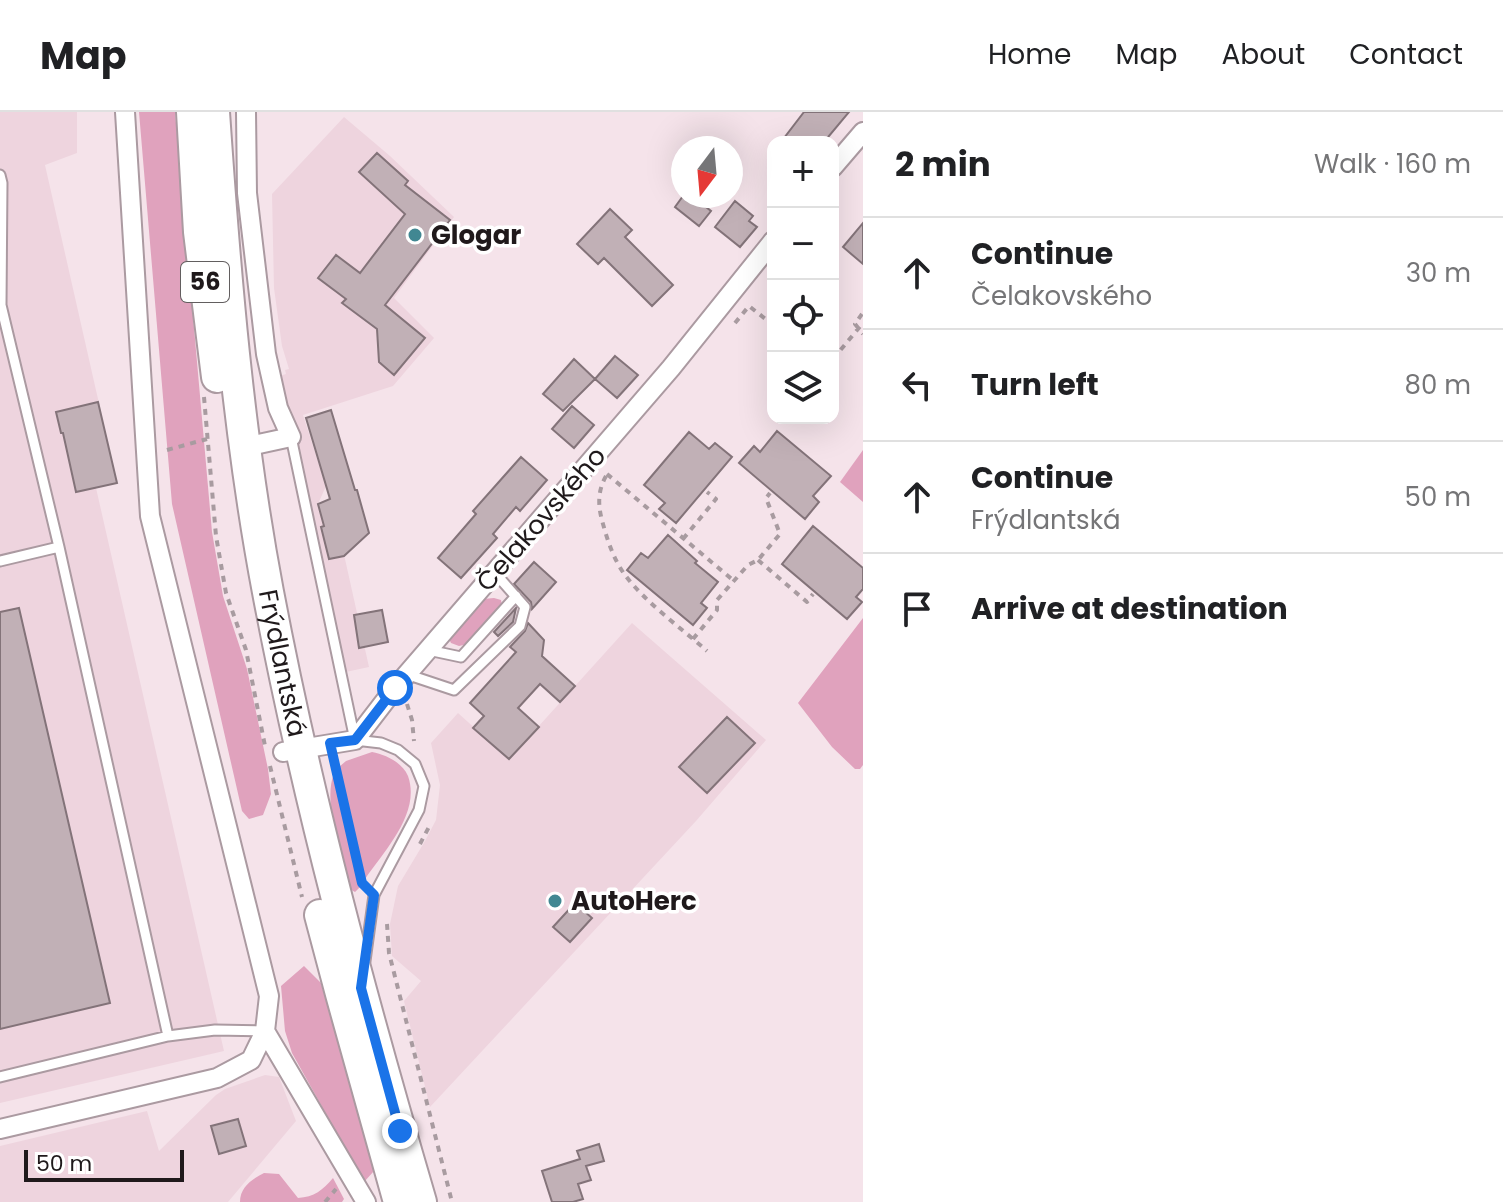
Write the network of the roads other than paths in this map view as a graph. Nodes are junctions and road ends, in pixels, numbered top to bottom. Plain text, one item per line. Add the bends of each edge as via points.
1 (125, 112) edge
2 (192, 112) edge
3 (214, 112) edge
4 (246, 112) edge
5 (863, 132) edge
6 (839, 160) edge
7 (0, 175) edge
8 (767, 248) edge
9 (0, 276) edge
10 (291, 437) junction
11 (245, 447) junction
12 (59, 547) junction
13 (0, 561) edge
14 (495, 573) junction
15 (516, 596) junction
16 (428, 650) junction
17 (400, 681) junction
18 (355, 740) junction
19 (305, 748) junction
20 (361, 988) junction
21 (265, 1031) junction
22 (168, 1036) junction
23 (0, 1077) edge
24 (0, 1129) edge
25 (366, 1202) edge
26 (399, 1202) edge
27 (421, 1202) edge

1 - 21 street via 150,516 269,996
2 - 19 main road, Frýdlantská / 56 via 199,232 247,590 273,713
3 - 11 main road, Frýdlantská / 56
4 - 10 street via 247,193 266,354 278,408
5 - 6 street
7 - 9 lane
8 - 14 street, Čelakovského
9 - 12 lane via 1,305
10 - 11 street
10 - 18 lane
11 - 19 main road, Frýdlantská / 56 via 268,592
12 - 13 lane
12 - 22 lane
14 - 15 lane
14 - 16 street, Čelakovského
15 - 16 lane via 461,657
15 - 17 lane via 525,607 520,626 454,690
16 - 17 street, Čelakovského
17 - 18 street, Čelakovského
18 - 19 street
18 - 20 lane via 398,750 415,764 424,786 419,810 374,895
19 - 20 main road, Frýdlantská / 56 via 326,857
19 - 26 main road, Frýdlantská / 56 via 307,862
20 - 27 main road, Frýdlantská / 56
21 - 22 lane
21 - 24 street via 251,1060 217,1078
21 - 25 street
22 - 23 lane

